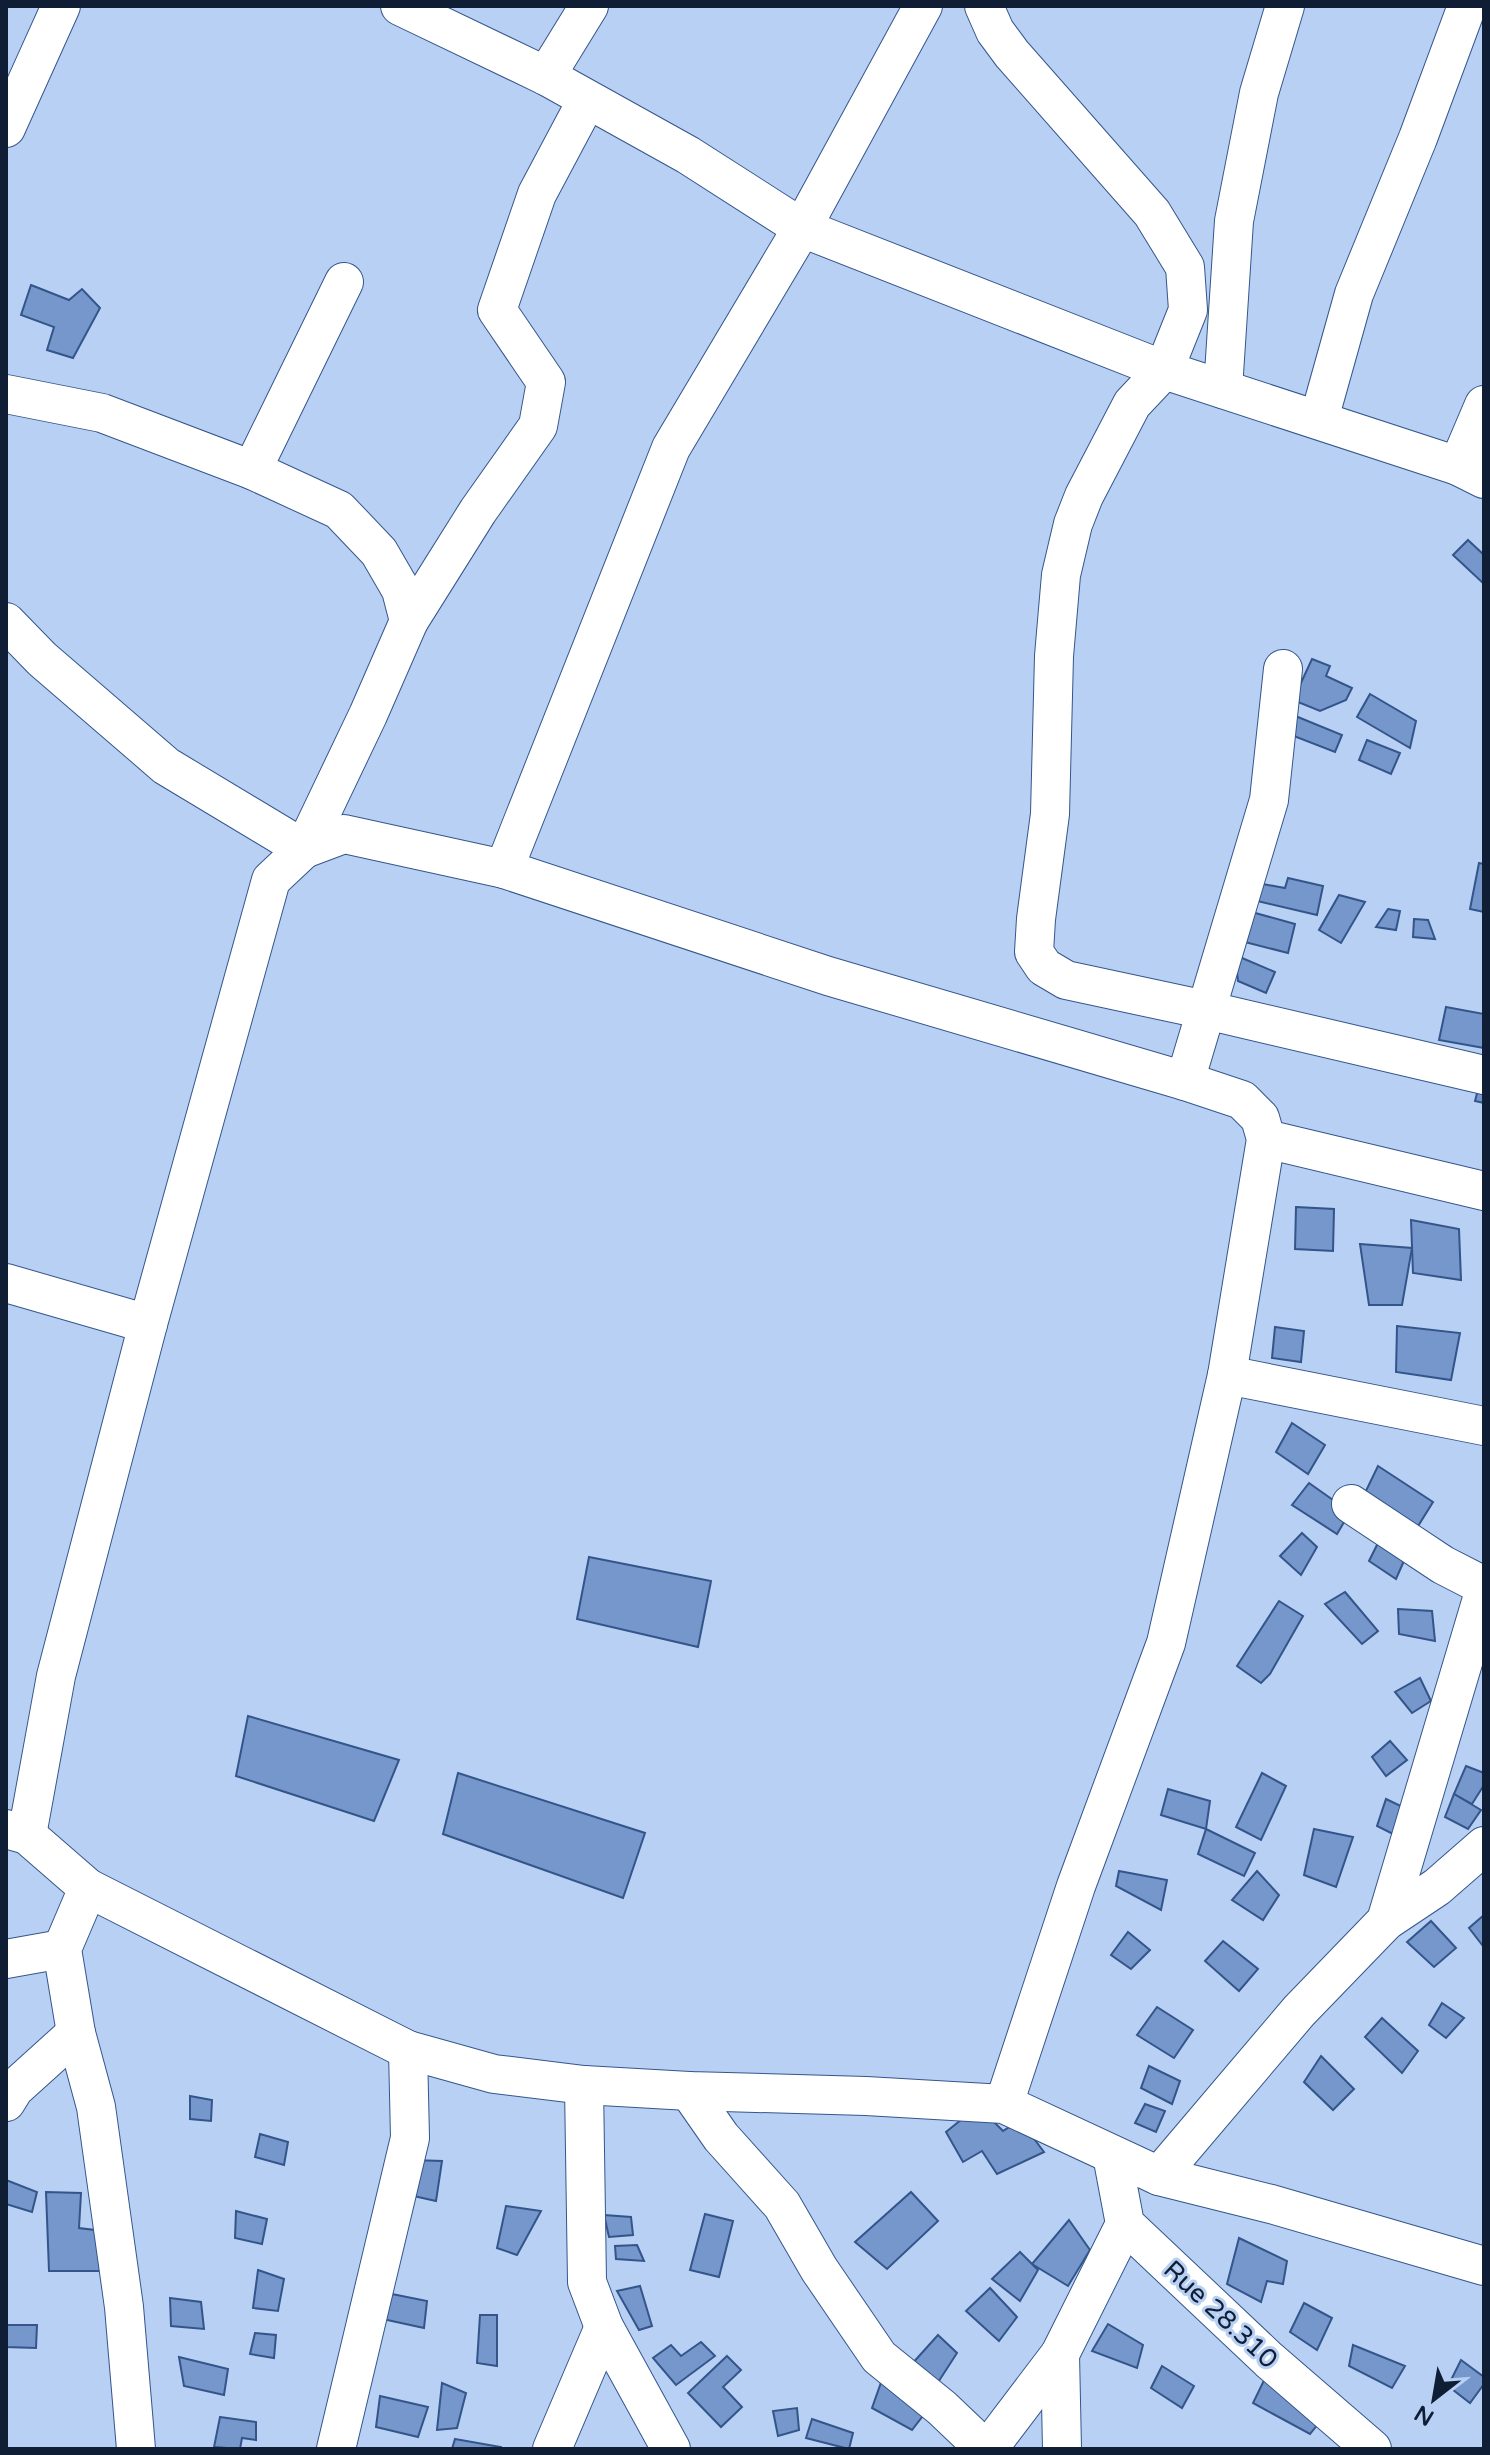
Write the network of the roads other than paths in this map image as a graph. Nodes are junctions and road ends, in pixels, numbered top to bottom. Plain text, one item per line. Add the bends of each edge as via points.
1 (61, 6) edge
2 (589, 6) edge
3 (923, 6) edge
4 (984, 6) edge
5 (1285, 6) edge
6 (1467, 6) edge
7 (405, 7) edge
8 (546, 76) junction
9 (587, 100) junction
10 (6, 128) edge
11 (802, 228) junction
12 (344, 282) dead end
13 (1164, 370) junction
14 (1223, 389) junction
15 (6, 394) edge
16 (1484, 405) edge
17 (1319, 419) junction
18 (252, 470) junction
19 (1471, 472) edge
20 (409, 621) junction
21 (6, 622) edge
22 (1283, 669) dead end
23 (304, 849) junction
24 (504, 869) junction
25 (1206, 1010) junction
26 (1484, 1075) edge
27 (1185, 1081) junction
28 (1266, 1139) junction
29 (1484, 1191) edge
30 (6, 1283) edge
31 (148, 1324) junction
32 (1227, 1375) junction
33 (1484, 1426) edge
34 (1351, 1504) dead end
35 (1484, 1589) edge
36 (17, 1832) edge
37 (1484, 1846) edge
38 (88, 1888) junction
39 (1386, 1921) junction
40 (62, 1949) junction
41 (6, 1959) edge
42 (76, 2033) junction
43 (408, 2050) junction
44 (584, 2085) junction
45 (689, 2091) junction
46 (6, 2102) edge
47 (1004, 2104) junction
48 (1112, 2155) junction
49 (1159, 2176) junction
50 (1125, 2224) junction
51 (1484, 2266) edge
52 (604, 2327) junction
53 (1060, 2354) junction
54 (136, 2449) edge
55 (336, 2449) edge
56 (552, 2449) edge
57 (671, 2449) edge
58 (987, 2449) edge
59 (1062, 2449) edge
60 (1372, 2449) edge

1 - 10 street
2 - 8 street
3 - 11 street
4 - 13 street via 1012,54 1152,213 1185,267 1188,310
5 - 14 street via 1259,93 1234,221
6 - 17 street via 1354,294
7 - 8 street
8 - 9 street
9 - 11 street via 688,155
9 - 20 street via 537,194 497,310 546,382 538,426
11 - 13 street
11 - 24 street via 671,448
12 - 18 street
13 - 14 street
13 - 25 street via 1132,404 1084,496 1061,575 1050,814 1034,952 1044,967 1066,980
14 - 17 street
15 - 18 street via 102,413
16 - 19 street
17 - 19 street
18 - 20 street via 339,510 379,552 401,590
20 - 23 street
21 - 23 street via 166,766
22 - 25 street via 1269,800
23 - 24 street via 344,834
23 - 31 street via 271,880
24 - 27 street via 828,976
25 - 26 street
25 - 27 street
27 - 28 street via 1242,1100 1260,1118
28 - 29 street
28 - 32 street
30 - 31 street
31 - 36 street
32 - 33 street
32 - 47 street via 1166,1643 1076,1886
34 - 35 street
35 - 39 street
36 - 38 street
37 - 39 street
38 - 40 street
38 - 43 street
39 - 49 street via 1299,2011
40 - 41 street
40 - 42 street
42 - 46 street
42 - 54 street via 96,2107 124,2307
43 - 44 street via 494,2074
43 - 55 street via 410,2138
44 - 45 street
44 - 52 street via 587,2282
45 - 47 street
45 - 58 street via 721,2137 782,2205 879,2357
47 - 48 street
48 - 49 street
48 - 50 street
49 - 51 street
50 - 53 street
50 - 60 street, Rue 28.310
52 - 56 street
52 - 57 street
53 - 58 street
53 - 59 street

